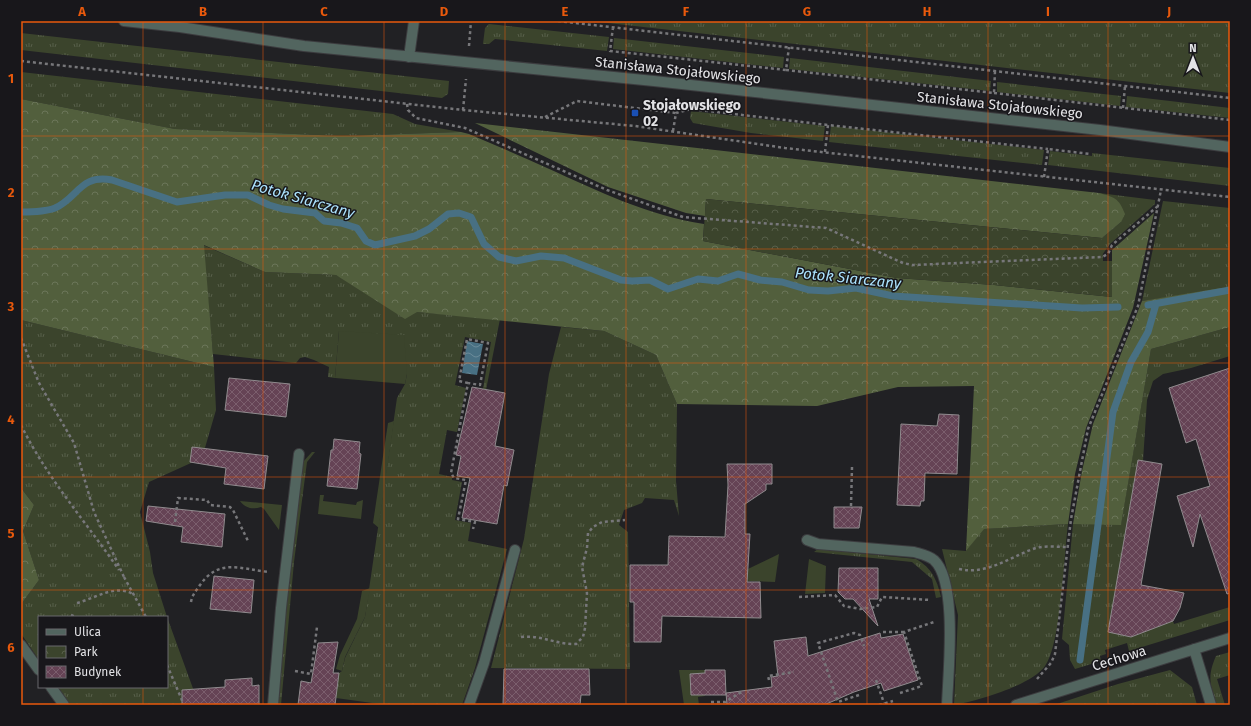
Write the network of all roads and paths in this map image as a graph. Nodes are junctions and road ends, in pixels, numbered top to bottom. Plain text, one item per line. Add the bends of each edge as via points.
1 (124, 21) edge
2 (414, 21) edge
3 (471, 21) edge
4 (558, 21) edge
5 (613, 27) junction
6 (469, 44) dead end
7 (789, 47) junction
8 (410, 57) junction
9 (21, 61) edge
10 (786, 70) junction
11 (995, 71) junction
12 (466, 83) dead end
13 (1125, 86) junction
14 (994, 93) junction
15 (1230, 98) edge
16 (407, 104) junction
17 (1123, 108) junction
18 (463, 110) junction
19 (676, 113) junction
20 (544, 117) junction
21 (1230, 120) edge
22 (828, 125) junction
23 (673, 131) junction
24 (1230, 147) edge
25 (1048, 149) junction
26 (825, 152) junction
27 (1090, 154) dead end
28 (1044, 177) junction
29 (1161, 190) junction
30 (1230, 197) edge
31 (1158, 206) junction
32 (21, 338) edge
33 (468, 383) junction
34 (21, 426) edge
35 (298, 454) dead end
36 (852, 467) dead end
37 (851, 506) dead end
38 (625, 520) dead end
39 (175, 522) dead end
40 (473, 529) dead end
41 (807, 540) dead end
42 (248, 541) dead end
43 (1067, 547) junction
44 (515, 550) dead end
45 (940, 571) junction
46 (285, 573) junction
47 (124, 577) junction
48 (134, 594) junction
49 (798, 597) dead end
50 (936, 600) dead end
51 (191, 602) dead end
52 (77, 603) dead end
53 (950, 614) junction
54 (145, 616) edge
55 (317, 627) dead end
56 (883, 632) dead end
57 (904, 632) junction
58 (521, 637) dead end
59 (1230, 638) edge
60 (21, 645) edge
61 (864, 646) dead end
62 (1194, 649) junction
63 (168, 667) edge
64 (38, 669) edge
65 (295, 671) dead end
66 (794, 672) dead end
67 (769, 680) dead end
68 (876, 680) dead end
69 (1032, 683) dead end
70 (52, 688) edge
71 (743, 691) dead end
72 (900, 693) dead end
73 (859, 695) dead end
74 (892, 701) dead end
75 (711, 702) dead end
76 (884, 704) junction
77 (64, 705) edge
78 (184, 705) edge
79 (273, 705) edge
80 (469, 705) edge
81 (879, 705) edge
82 (947, 705) edge
83 (1016, 705) edge
84 (1211, 705) edge

1 - 8 street, Stanisława Stojałowskiego via 281,43
2 - 8 street
3 - 6 path
4 - 5 path
5 - 7 path
5 - 10 path via 610,51
7 - 10 path
7 - 11 path
8 - 24 street, Stanisława Stojałowskiego via 670,82
9 - 16 path
10 - 14 path
11 - 13 path
11 - 14 path
12 - 18 path
13 - 15 path
13 - 17 path
14 - 17 path
16 - 18 path
16 - 31 path via 408,110 416,118 471,130 607,190 683,217 826,228 903,263 1102,257 1108,254 1112,245
17 - 21 path
18 - 20 path
19 - 20 path via 577,101
19 - 22 path via 691,109
19 - 23 path
20 - 23 path
22 - 25 path
22 - 26 path
23 - 26 path
25 - 27 path
25 - 28 path
26 - 28 path
28 - 29 path
29 - 30 path
29 - 31 path
31 - 43 path via 1138,306 1088,429
32 - 47 path via 39,383 74,443 94,512
33 - 33 path via 480,385 488,343 467,339 459,381
33 - 40 path via 451,473 454,478 466,480 458,519 475,522
34 - 47 path via 79,518
35 - 46 street
36 - 37 path
38 - 58 path via 602,522 588,532 582,567 586,593 585,628 580,641 568,644 547,638
39 - 42 path via 178,498 207,500 210,505 230,507 233,510
41 - 45 street via 818,544 914,552 935,561
43 - 45 path via 1033,549 994,568 969,571 946,566
43 - 69 path via 1055,654 1042,674
44 - 80 street via 484,663
45 - 53 street
46 - 51 path via 222,567 207,575
46 - 79 street
47 - 48 path
48 - 52 path via 125,589 114,589 94,599
48 - 54 path
49 - 50 path via 834,595 844,606 860,609 877,607 882,597
53 - 57 path via 944,619
53 - 82 street
55 - 65 path via 311,674
56 - 57 path
57 - 72 path via 922,686
59 - 62 street, Cechowa
60 - 64 street
61 - 73 path via 860,635 854,633 818,643 838,702
62 - 83 street, Cechowa
62 - 84 street
63 - 78 path
66 - 67 path via 768,676
68 - 76 path
70 - 77 street
71 - 75 path via 725,702
74 - 76 path
76 - 81 path

